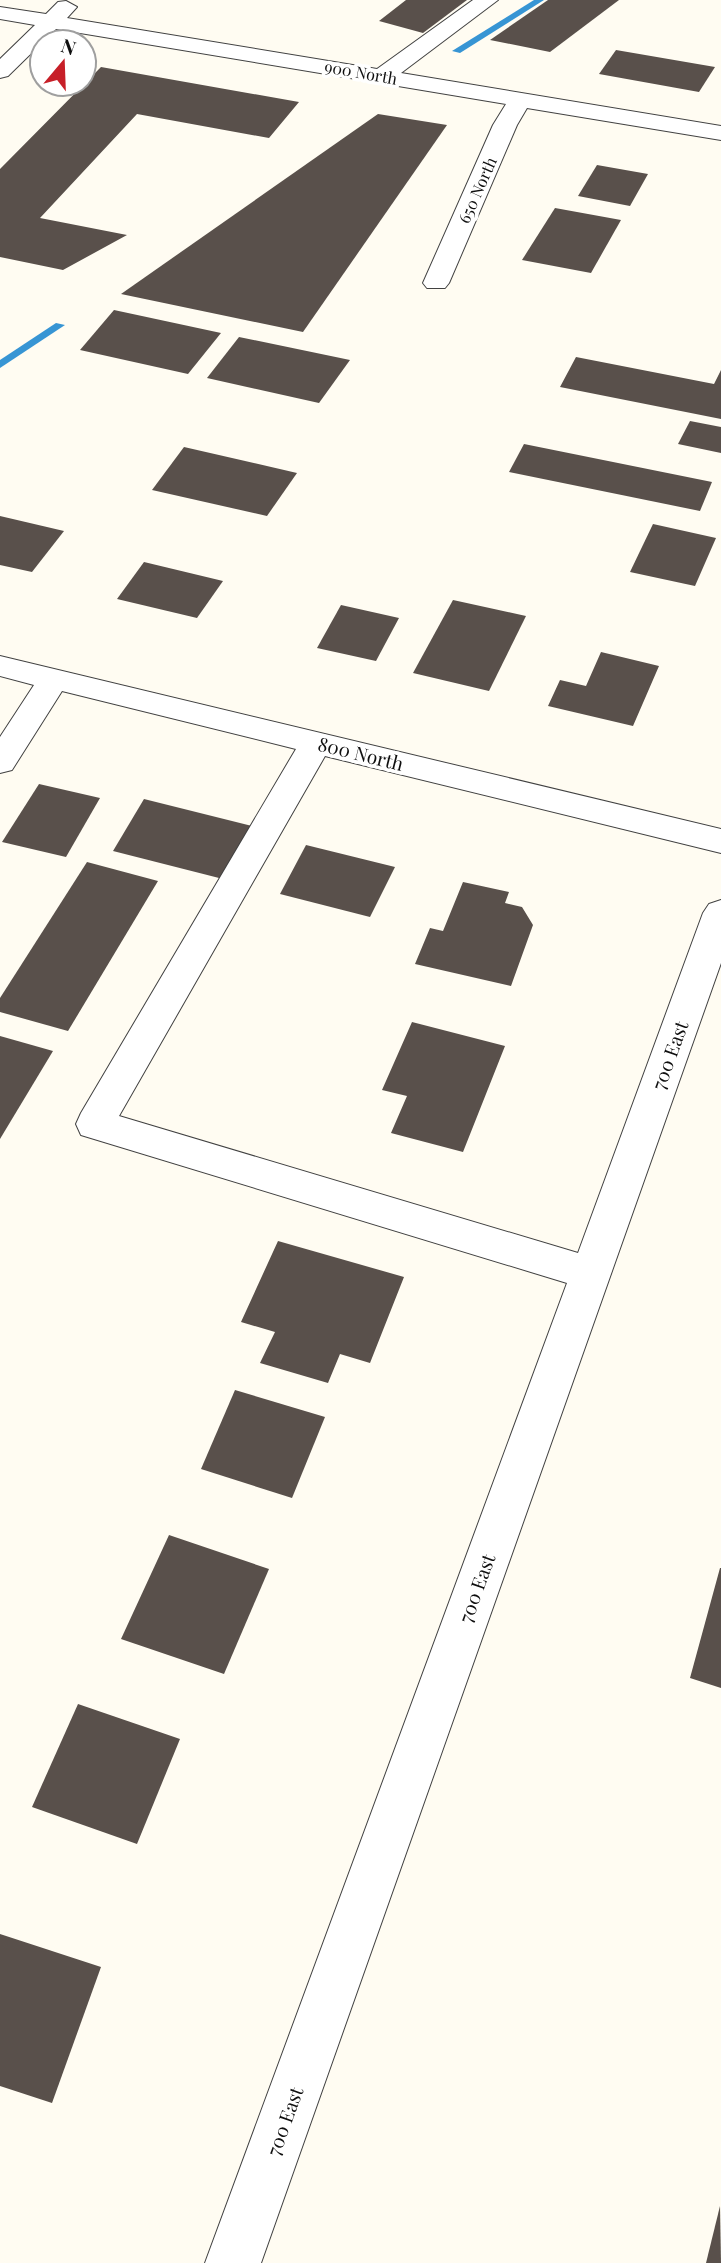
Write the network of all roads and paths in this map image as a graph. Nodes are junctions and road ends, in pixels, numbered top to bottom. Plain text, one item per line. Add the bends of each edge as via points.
1 (74, 0) edge
2 (487, 0) edge
3 (0, 13) edge
4 (52, 20) junction
5 (0, 71) edge
6 (382, 76) junction
7 (521, 99) junction
8 (721, 133) edge
9 (436, 282) dead end
10 (0, 666) edge
11 (54, 679) junction
12 (316, 743) junction
13 (0, 762) edge
14 (721, 841) edge
15 (721, 914) edge
16 (589, 1273) junction
17 (233, 2263) edge

1 - 4 street
2 - 6 street
3 - 4 street, 900 North
4 - 5 street
4 - 6 street, 900 North
6 - 7 street, 900 North
7 - 8 street, 900 North
7 - 9 street, 650 North via 505,125
10 - 11 street, 800 North
11 - 12 street, 800 North
11 - 13 street
12 - 14 street, 800 North
12 - 16 street via 95,1124
15 - 16 street, 700 East
16 - 17 street, 700 East

